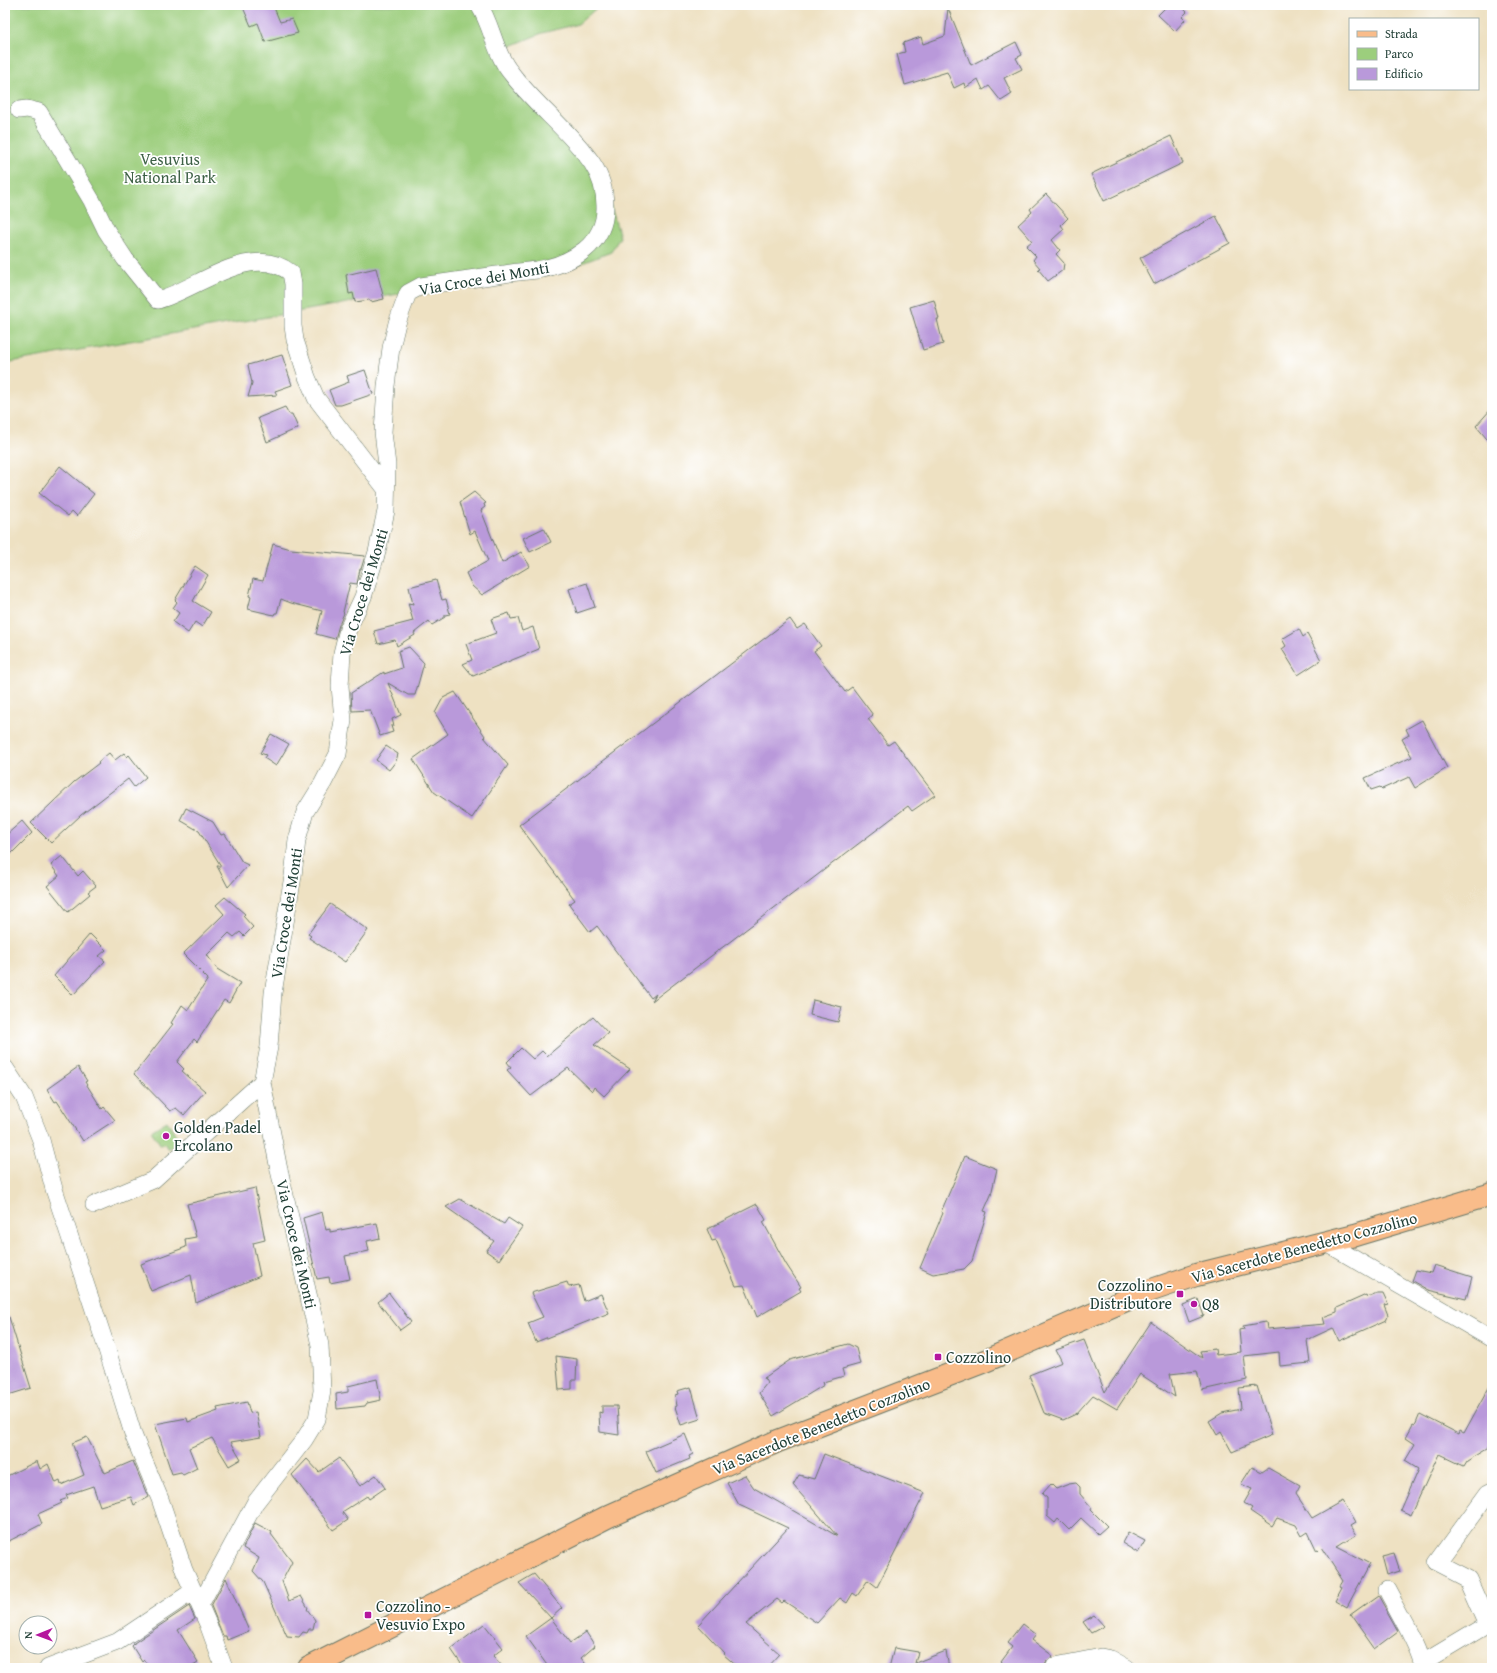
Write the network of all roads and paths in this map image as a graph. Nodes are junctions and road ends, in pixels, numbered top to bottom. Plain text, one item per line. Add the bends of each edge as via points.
1 (479, 5) edge
2 (18, 110) dead end
3 (386, 489) junction
4 (5, 1068) edge
5 (262, 1082) junction
6 (1492, 1194) edge
7 (94, 1205) dead end
8 (1325, 1242) junction
9 (1492, 1339) edge
10 (1492, 1491) edge
11 (1387, 1590) dead end
12 (196, 1598) junction
13 (1054, 1666) dead end
14 (1423, 1666) edge
15 (48, 1668) edge
16 (224, 1668) edge
17 (308, 1668) edge
18 (1128, 1668) edge

1 - 3 street, Via Croce dei Monti via 510,73 581,148 593,165 604,192 605,217 600,233 591,245 558,264 538,270 421,286 408,293 391,348 386,386 383,432 387,465
2 - 3 street via 39,112 92,200 106,230 125,259 158,300 251,262 271,262 283,266 291,273 292,326 307,378 316,398
3 - 5 street, Via Croce dei Monti via 386,511 377,552 363,597 348,629 342,653 340,686 343,720 338,754 305,812 297,840
4 - 12 street via 24,1097 41,1140 54,1189 134,1437
5 - 7 street via 153,1180
5 - 12 street, Via Croce dei Monti via 279,1170 320,1344 322,1391 317,1419 304,1440 255,1503
6 - 8 main road, Via Sacerdote Benedetto Cozzolino
8 - 9 street
8 - 17 main road, Via Sacerdote Benedetto Cozzolino via 1196,1275 1140,1294 985,1361 778,1441 609,1516
10 - 14 street via 1437,1563 1468,1579 1488,1624
11 - 14 street via 1412,1638
12 - 15 street via 117,1642
12 - 16 street
13 - 18 street via 1101,1657

